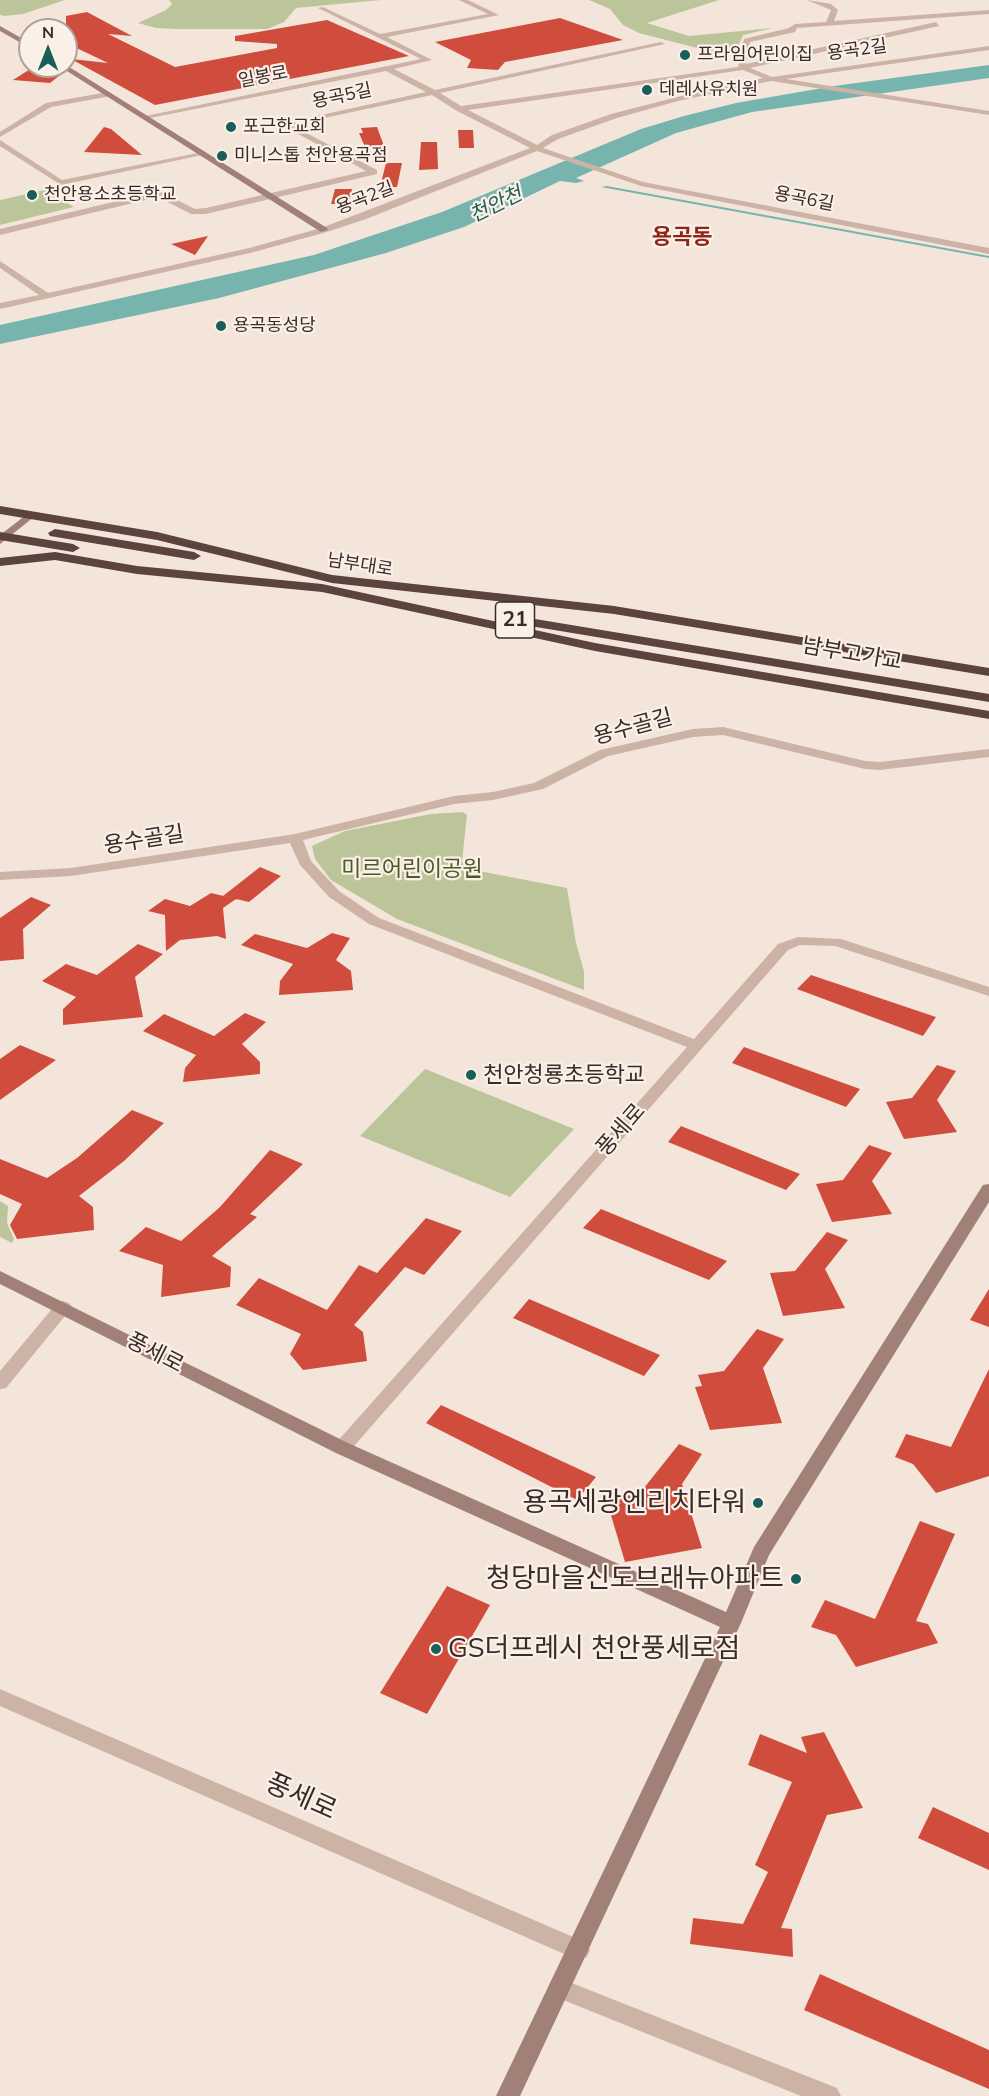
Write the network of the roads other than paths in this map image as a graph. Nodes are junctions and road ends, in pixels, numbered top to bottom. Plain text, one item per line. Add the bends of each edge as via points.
1 (462, 0) edge
2 (810, 0) edge
3 (321, 8) dead end
4 (989, 13) edge
5 (829, 24) junction
6 (0, 28) edge
7 (381, 36) junction
8 (18, 39) edge
9 (661, 44) dead end
10 (989, 48) edge
11 (741, 68) junction
12 (388, 69) junction
13 (78, 75) edge
14 (771, 79) junction
15 (730, 87) junction
16 (433, 92) junction
17 (108, 94) junction
18 (460, 110) junction
19 (989, 113) edge
20 (145, 117) junction
21 (0, 135) edge
22 (0, 142) edge
23 (537, 148) junction
24 (203, 154) junction
25 (270, 195) junction
26 (324, 230) junction
27 (0, 232) edge
28 (989, 250) edge
29 (0, 264) edge
30 (47, 296) junction
31 (0, 306) edge
32 (0, 510) edge
33 (30, 515) junction
34 (0, 524) edge
35 (0, 536) edge
36 (0, 542) edge
37 (0, 547) edge
38 (55, 556) junction
39 (0, 562) edge
40 (327, 583) junction
41 (711, 646) junction
42 (989, 672) edge
43 (989, 686) edge
44 (989, 698) edge
45 (989, 715) edge
46 (989, 753) edge
47 (295, 838) junction
48 (0, 876) edge
49 (989, 992) edge
50 (697, 1045) junction
51 (989, 1190) edge
52 (0, 1277) edge
53 (63, 1307) junction
54 (0, 1383) edge
55 (342, 1448) junction
56 (731, 1623) junction
57 (0, 1697) edge
58 (579, 1950) junction
59 (560, 1988) junction
60 (508, 2096) edge
61 (829, 2096) edge

1 - 7 street via 495,15
2 - 5 street via 835,10
3 - 7 street, 일봉로
4 - 5 street
4 - 11 street, 용곡2길
5 - 11 street via 795,26 747,41
6 - 8 street
7 - 12 street, 일봉로 via 428,60
9 - 16 street, 용곡5길
10 - 14 street, 용곡2길
11 - 14 street
11 - 15 street
11 - 18 street
12 - 16 street
12 - 20 street, 일봉로
13 - 17 street
14 - 15 street, 용곡2길
14 - 19 street
15 - 23 street, 용곡2길 via 614,116 555,137
16 - 18 street
16 - 25 street, 용곡5길 via 284,124 374,172
17 - 20 street
17 - 21 street via 49,105
18 - 23 street
20 - 24 street
22 - 24 street via 61,183
23 - 26 street, 용곡2길
23 - 28 street, 용곡6길 via 665,190
24 - 25 street
25 - 26 street
25 - 27 street via 194,212 159,194
26 - 30 street, 용곡2길
29 - 30 street
30 - 31 street, 용곡2길
32 - 33 highway
33 - 36 street
33 - 40 highway via 157,536
34 - 40 highway, 남부대로 / 21
35 - 40 highway, 남부대로 / 21
37 - 38 highway
38 - 39 highway
38 - 40 highway via 137,570
40 - 41 highway, 남부대로 / 21
40 - 42 highway via 614,610
40 - 45 highway via 595,648
41 - 43 highway, 남부고가교 / 21
41 - 44 highway, 남부고가교 / 21
46 - 47 street, 용수골길 via 880,766 723,731 693,734 604,753 538,786 454,800
47 - 48 street, 용수골길 via 70,872
47 - 50 street via 305,862 334,894 374,921
49 - 50 street, 풍세로 via 836,942 798,941 783,947
50 - 55 street, 풍세로
51 - 56 street via 761,1552
52 - 53 street, 풍세로
53 - 54 street
53 - 55 street, 풍세로
55 - 56 street, 풍세로
56 - 58 street via 607,1881
57 - 58 street, 풍세로
58 - 59 street
59 - 60 street
59 - 61 street

